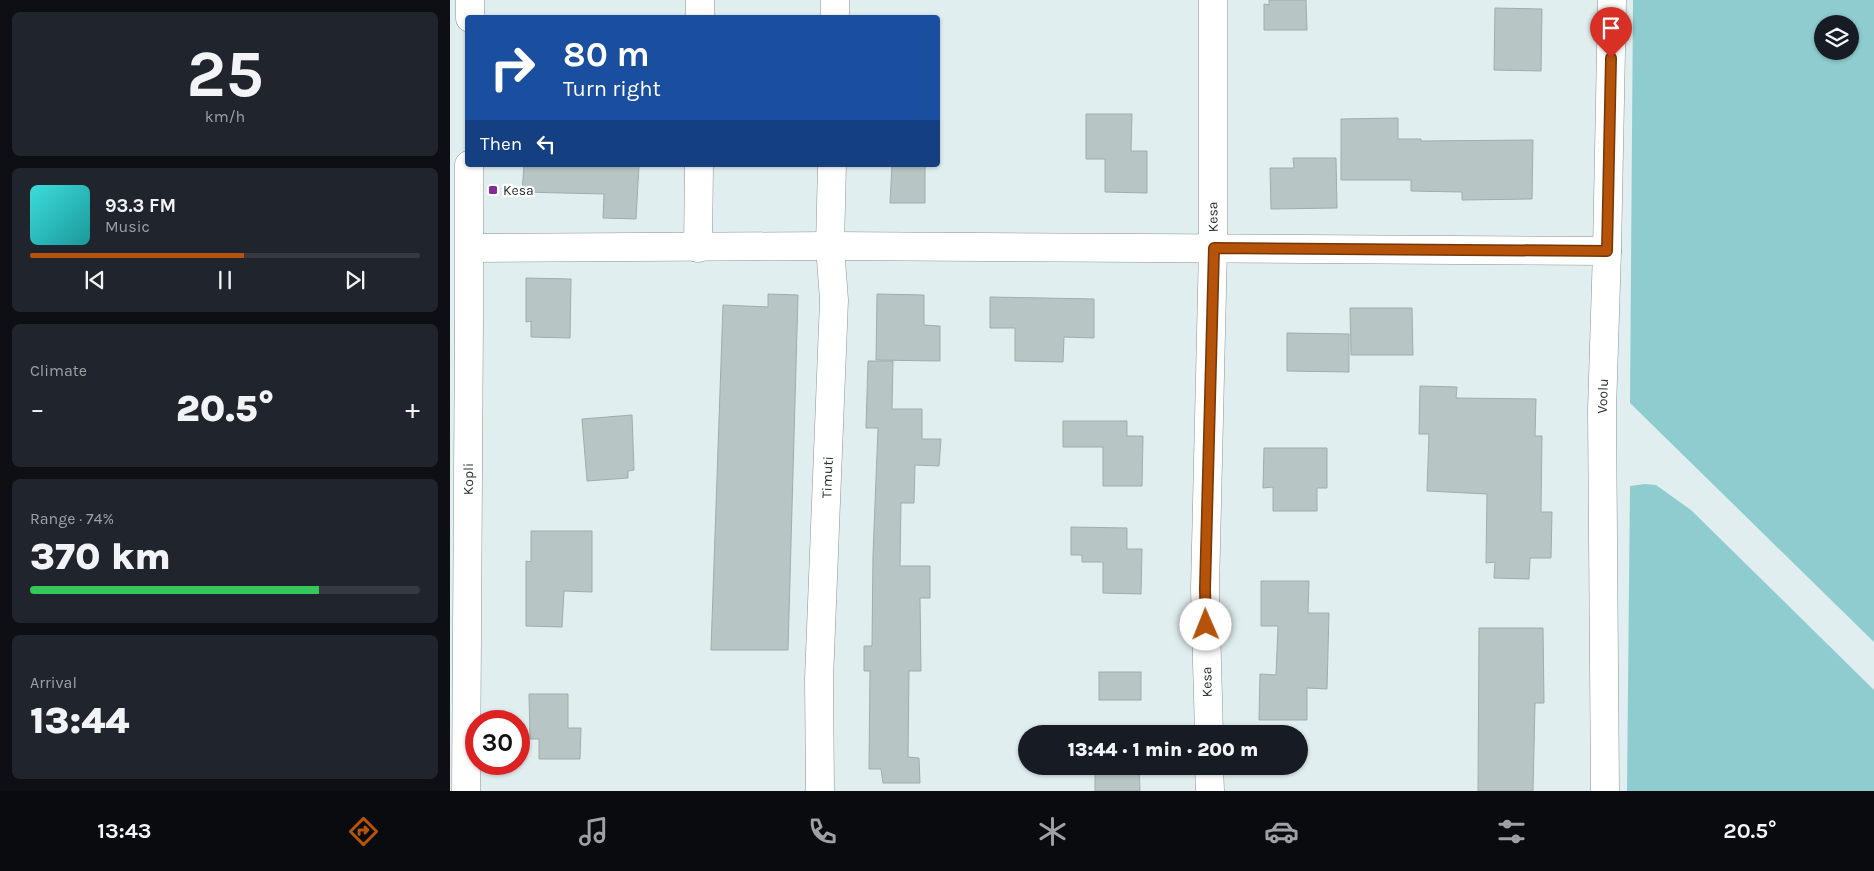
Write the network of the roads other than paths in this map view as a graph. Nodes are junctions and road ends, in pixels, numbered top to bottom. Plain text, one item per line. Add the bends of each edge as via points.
1 (470, 0) edge
2 (700, 0) edge
3 (835, 0) edge
4 (1213, 0) edge
5 (1612, 0) edge
6 (470, 15) edge
7 (700, 15) edge
8 (835, 15) edge
9 (469, 167) edge
10 (699, 167) edge
11 (832, 167) edge
12 (830, 246) junction
13 (470, 248) junction
14 (698, 248) junction
15 (1214, 248) junction
16 (1607, 251) junction
17 (459, 494) edge
18 (1209, 725) edge
19 (1209, 775) edge
20 (466, 791) edge
21 (820, 791) edge
22 (1210, 791) edge
23 (1605, 791) edge

1 - 6 street
2 - 7 street
3 - 8 street
4 - 15 street, Kesa
5 - 16 street, Voolu
9 - 13 street, Kopli
10 - 14 street
11 - 12 street, Timuti
12 - 14 street
12 - 15 street
12 - 21 street, Timuti via 834,300 819,679
13 - 14 street
13 - 17 street, Kopli
15 - 16 street
15 - 18 street, Kesa via 1205,589
16 - 23 street, Voolu via 1602,410
17 - 20 street, Kopli
19 - 22 street

